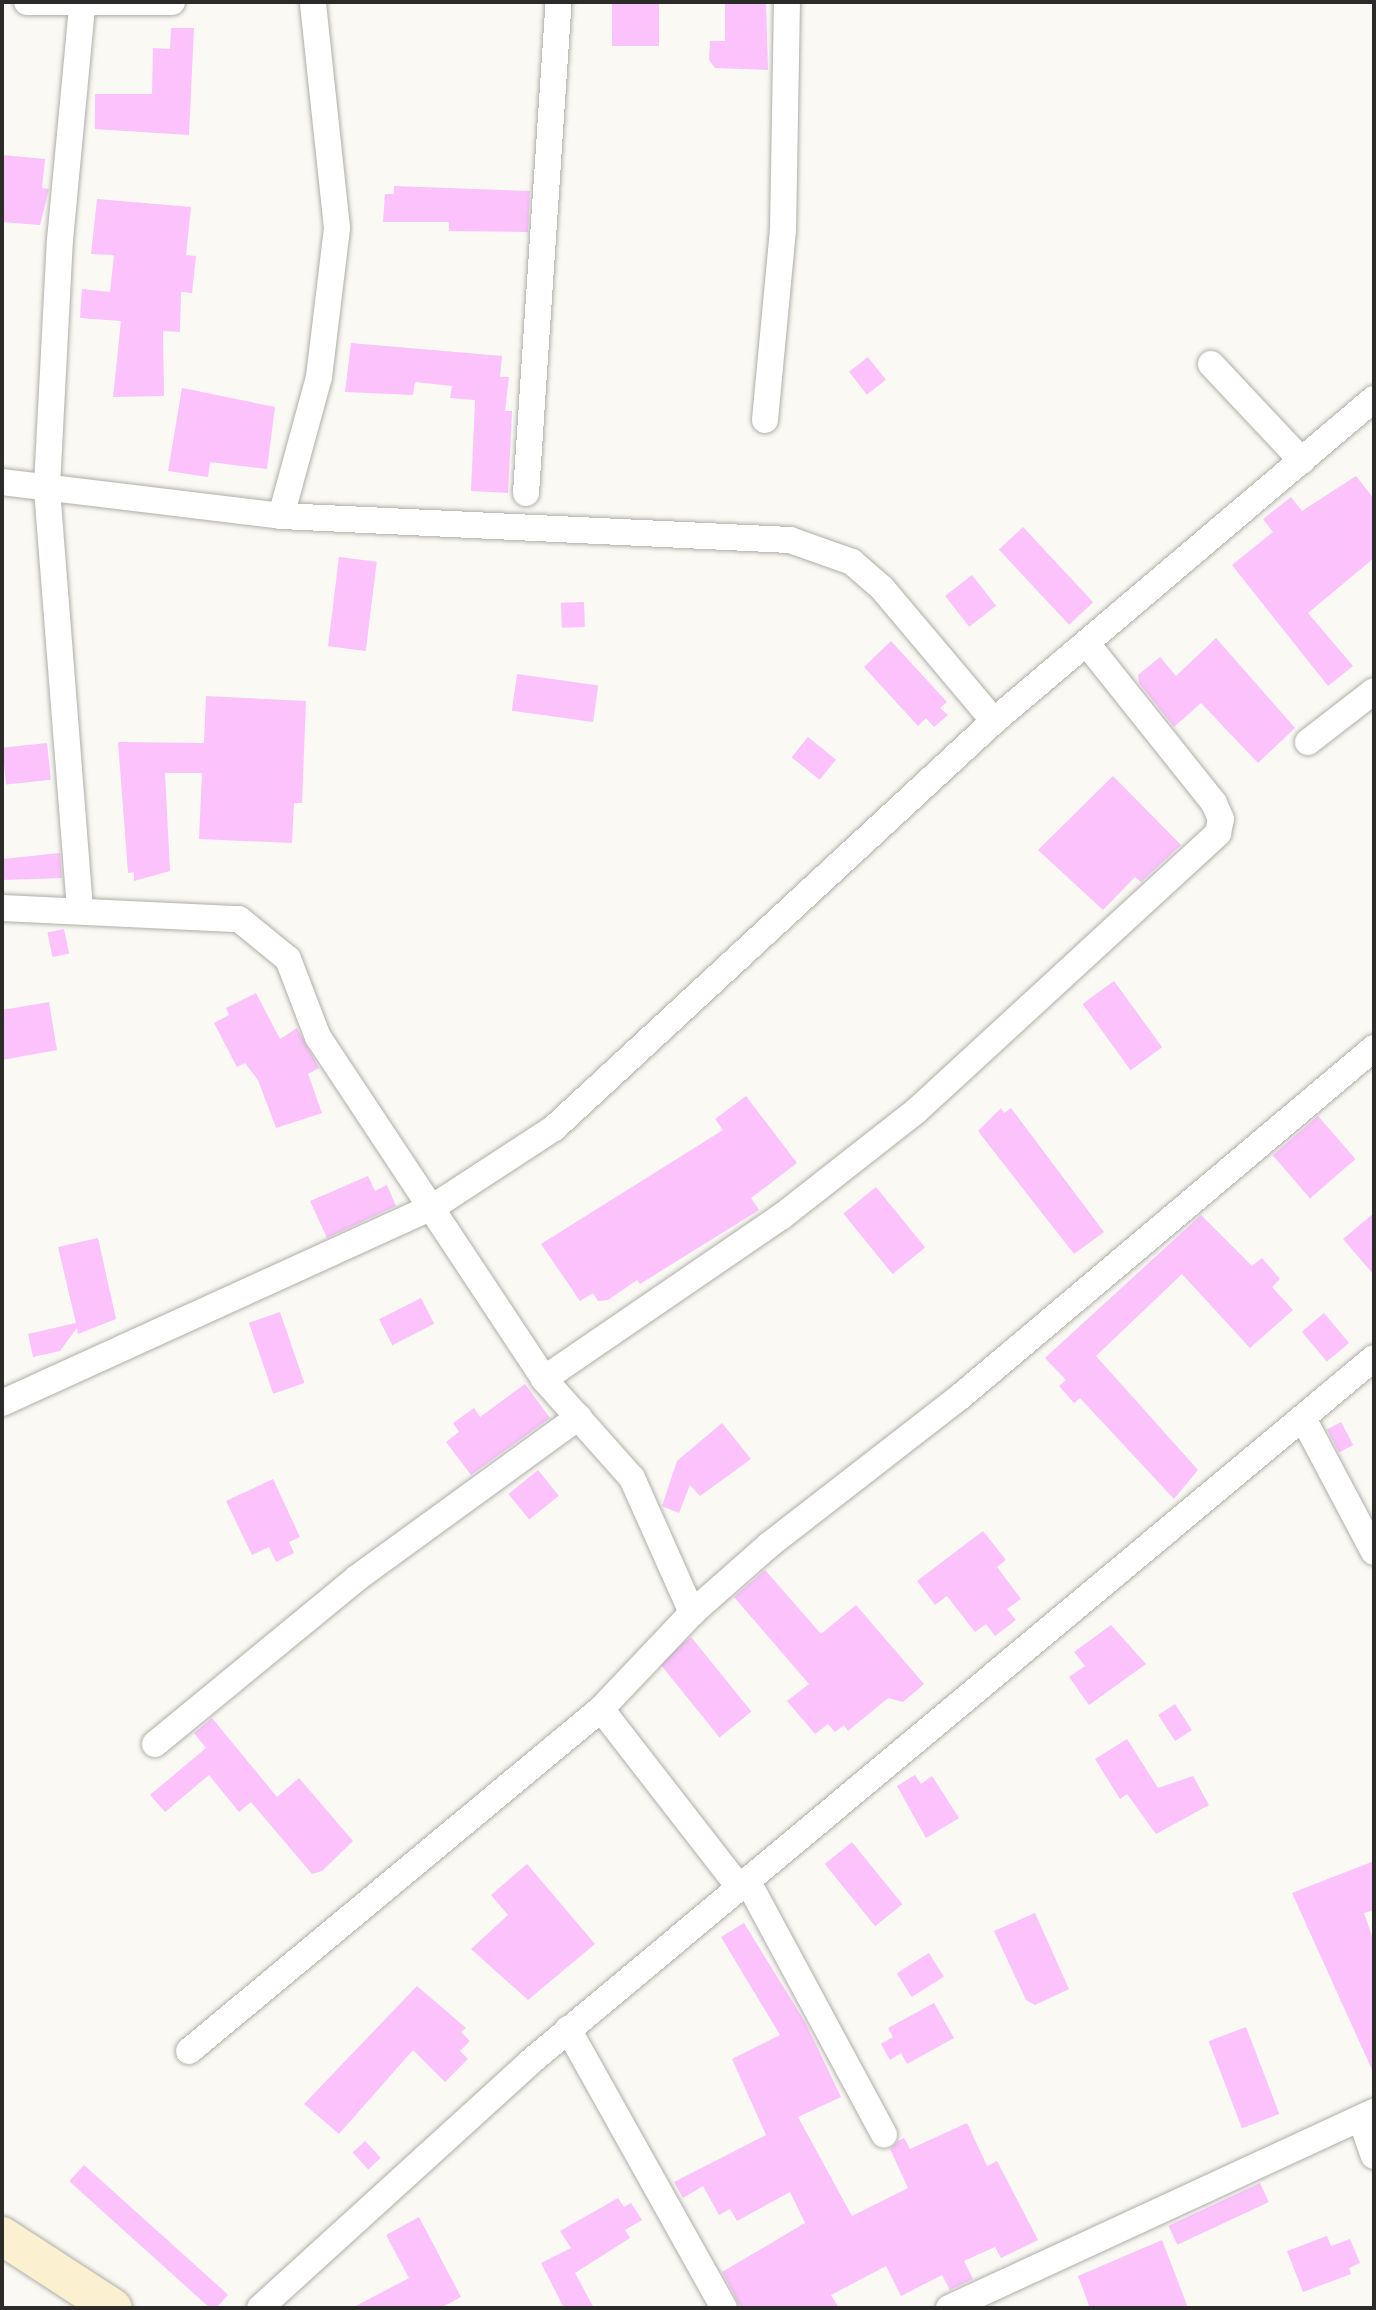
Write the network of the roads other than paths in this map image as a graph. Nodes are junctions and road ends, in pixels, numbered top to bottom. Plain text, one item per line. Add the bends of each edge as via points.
1 (27, 2) edge
2 (172, 2) edge
3 (313, 2) edge
4 (559, 2) edge
5 (787, 2) edge
6 (82, 6) junction
7 (1211, 364) dead end
8 (1374, 399) edge
9 (765, 420) dead end
10 (1302, 461) junction
11 (2, 482) edge
12 (47, 486) junction
13 (526, 493) dead end
14 (281, 516) junction
15 (1088, 645) junction
16 (1374, 691) edge
17 (994, 721) junction
18 (1308, 742) dead end
19 (2, 908) edge
20 (80, 909) junction
21 (1374, 1048) edge
22 (433, 1207) junction
23 (1374, 1358) edge
24 (544, 1379) junction
25 (2, 1403) edge
26 (579, 1417) junction
27 (1304, 1420) junction
28 (1374, 1552) edge
29 (692, 1613) junction
30 (601, 1709) junction
31 (155, 1744) dead end
32 (743, 1884) junction
33 (568, 2029) junction
34 (189, 2051) dead end
35 (1367, 2115) edge
36 (884, 2134) dead end
37 (1374, 2156) edge
38 (2, 2236) edge
39 (113, 2308) edge
40 (260, 2308) edge
41 (724, 2308) edge
42 (949, 2308) edge

1 - 6 street
2 - 6 street
3 - 14 street via 337,228 319,377
4 - 13 street
5 - 9 street via 783,230
6 - 12 street
7 - 10 street
8 - 10 street
10 - 15 street
11 - 12 street
12 - 14 street
12 - 20 street
14 - 17 street via 790,540 852,562 882,588
15 - 17 street
15 - 24 street via 1214,803 1221,819 1218,833 915,1112 781,1217
16 - 18 street
17 - 22 street via 554,1128
19 - 20 street
20 - 22 street via 239,919 288,959 318,1037
21 - 29 street via 961,1396 769,1545
22 - 24 street
22 - 25 street
23 - 27 street
24 - 26 street
26 - 29 street via 632,1478
26 - 31 street via 357,1578
27 - 28 street
27 - 32 street
29 - 30 street
30 - 32 street
30 - 34 street
32 - 33 street
32 - 36 street
33 - 40 street
33 - 41 street
35 - 37 street
35 - 42 street
38 - 39 street

